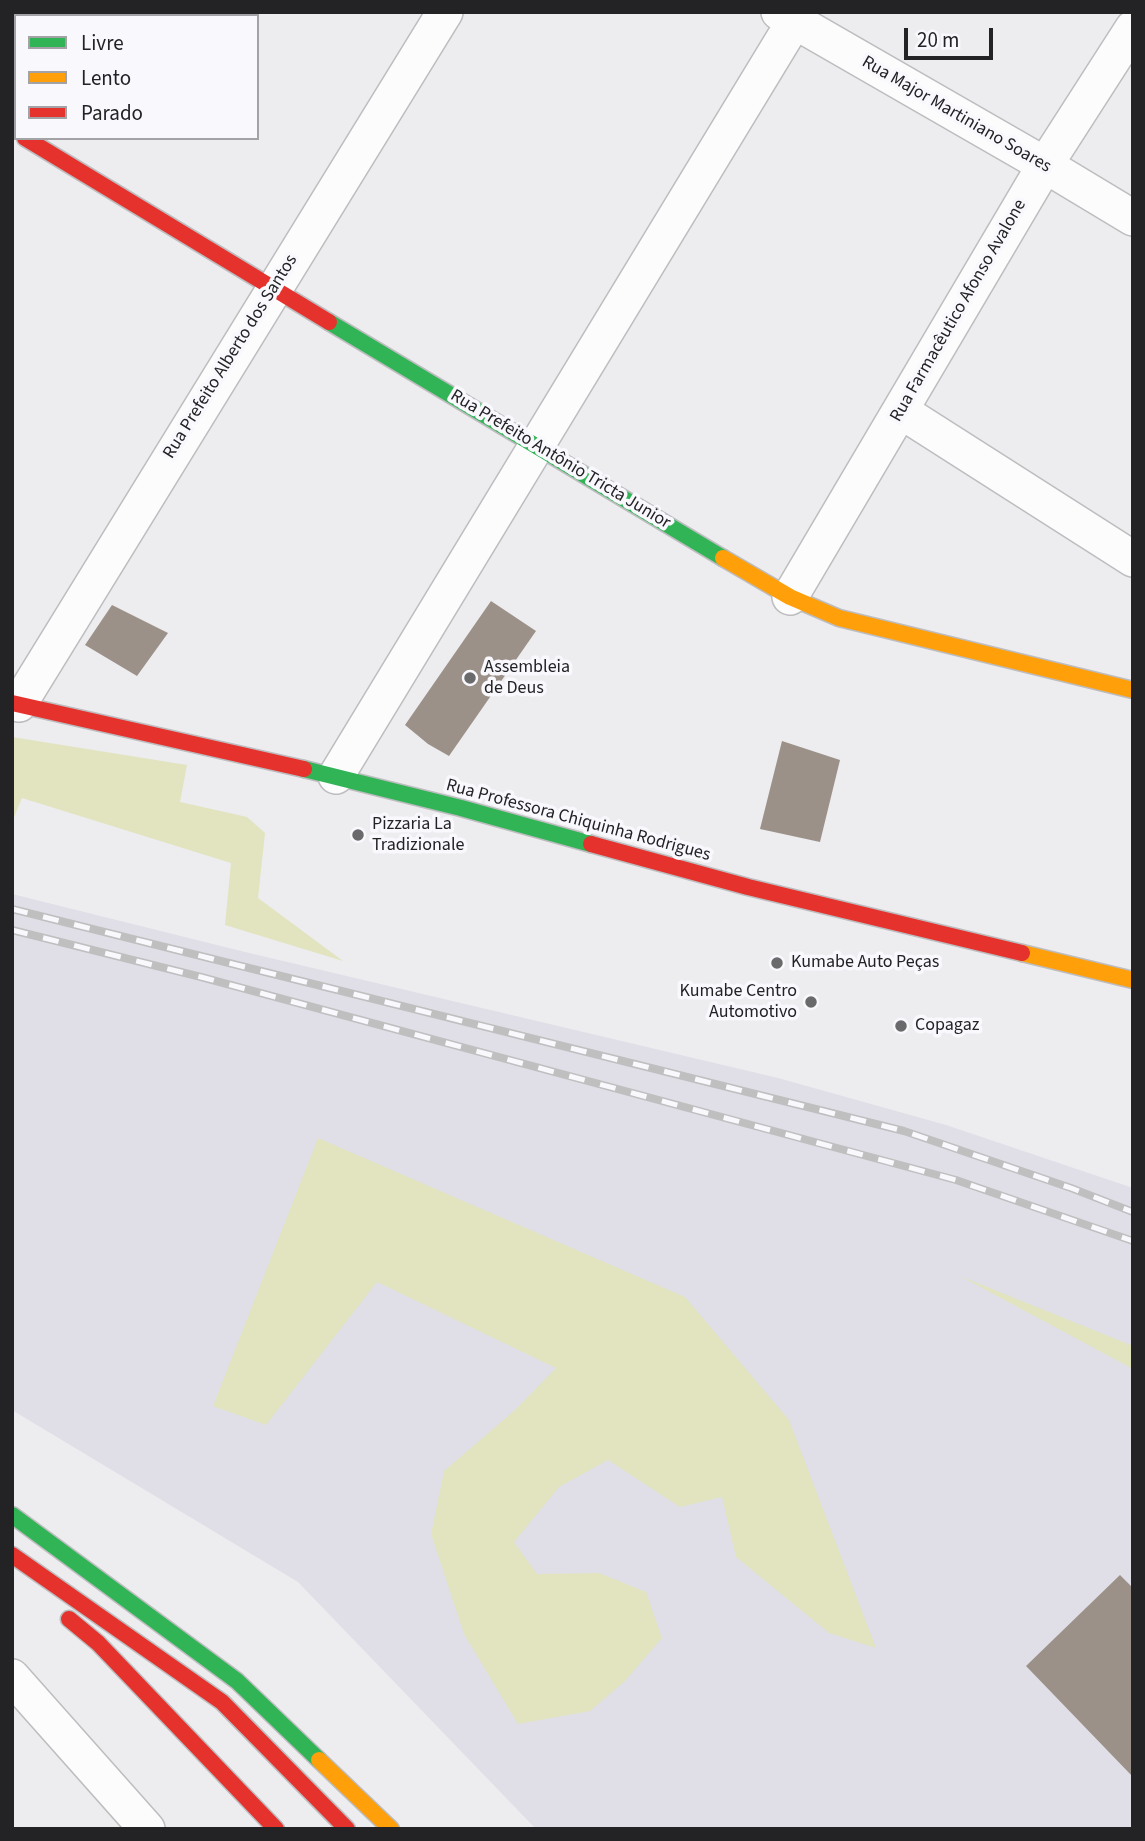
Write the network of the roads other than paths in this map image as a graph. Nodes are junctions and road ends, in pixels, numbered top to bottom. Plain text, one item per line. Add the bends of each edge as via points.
1 (445, 12) edge
2 (791, 16) edge
3 (1133, 28) edge
4 (28, 140) edge
5 (1045, 165) junction
6 (1133, 218) edge
7 (274, 287) junction
8 (901, 411) junction
9 (538, 448) junction
10 (1133, 559) edge
11 (790, 597) junction
12 (1133, 690) edge
13 (16, 703) edge
14 (337, 776) junction
15 (1133, 980) edge
16 (12, 1515) edge
17 (12, 1555) edge
18 (12, 1569) edge
19 (41, 1594) dead end
20 (60, 1611) dead end
21 (12, 1677) edge
22 (147, 1829) edge
23 (276, 1829) edge
24 (347, 1829) edge
25 (391, 1829) edge

1 - 7 street, Rua Prefeito Alberto dos Santos
2 - 5 street, Rua Major Martiniano Soares
2 - 9 street
3 - 5 street, Rua Farmacêutico Afonso Avalone
4 - 7 main road, Rua Prefeito Antônio Tricta Junior
5 - 6 street, Rua Major Martiniano Soares
5 - 8 street, Rua Farmacêutico Afonso Avalone
7 - 9 main road, Rua Prefeito Antônio Tricta Junior
7 - 13 street, Rua Prefeito Alberto dos Santos
8 - 10 street
8 - 11 street, Rua Farmacêutico Afonso Avalone
9 - 11 main road, Rua Prefeito Antônio Tricta Junior
9 - 14 street
11 - 12 main road, Rua Prefeito Antônio Tricta Junior via 839,618
13 - 14 main road, Rua Professora Chiquinha Rodrigues
14 - 15 main road, Rua Professora Chiquinha Rodrigues via 748,887
16 - 25 main road via 237,1681
17 - 24 main road via 222,1702
18 - 19 main road
20 - 23 main road via 98,1643
21 - 22 street

